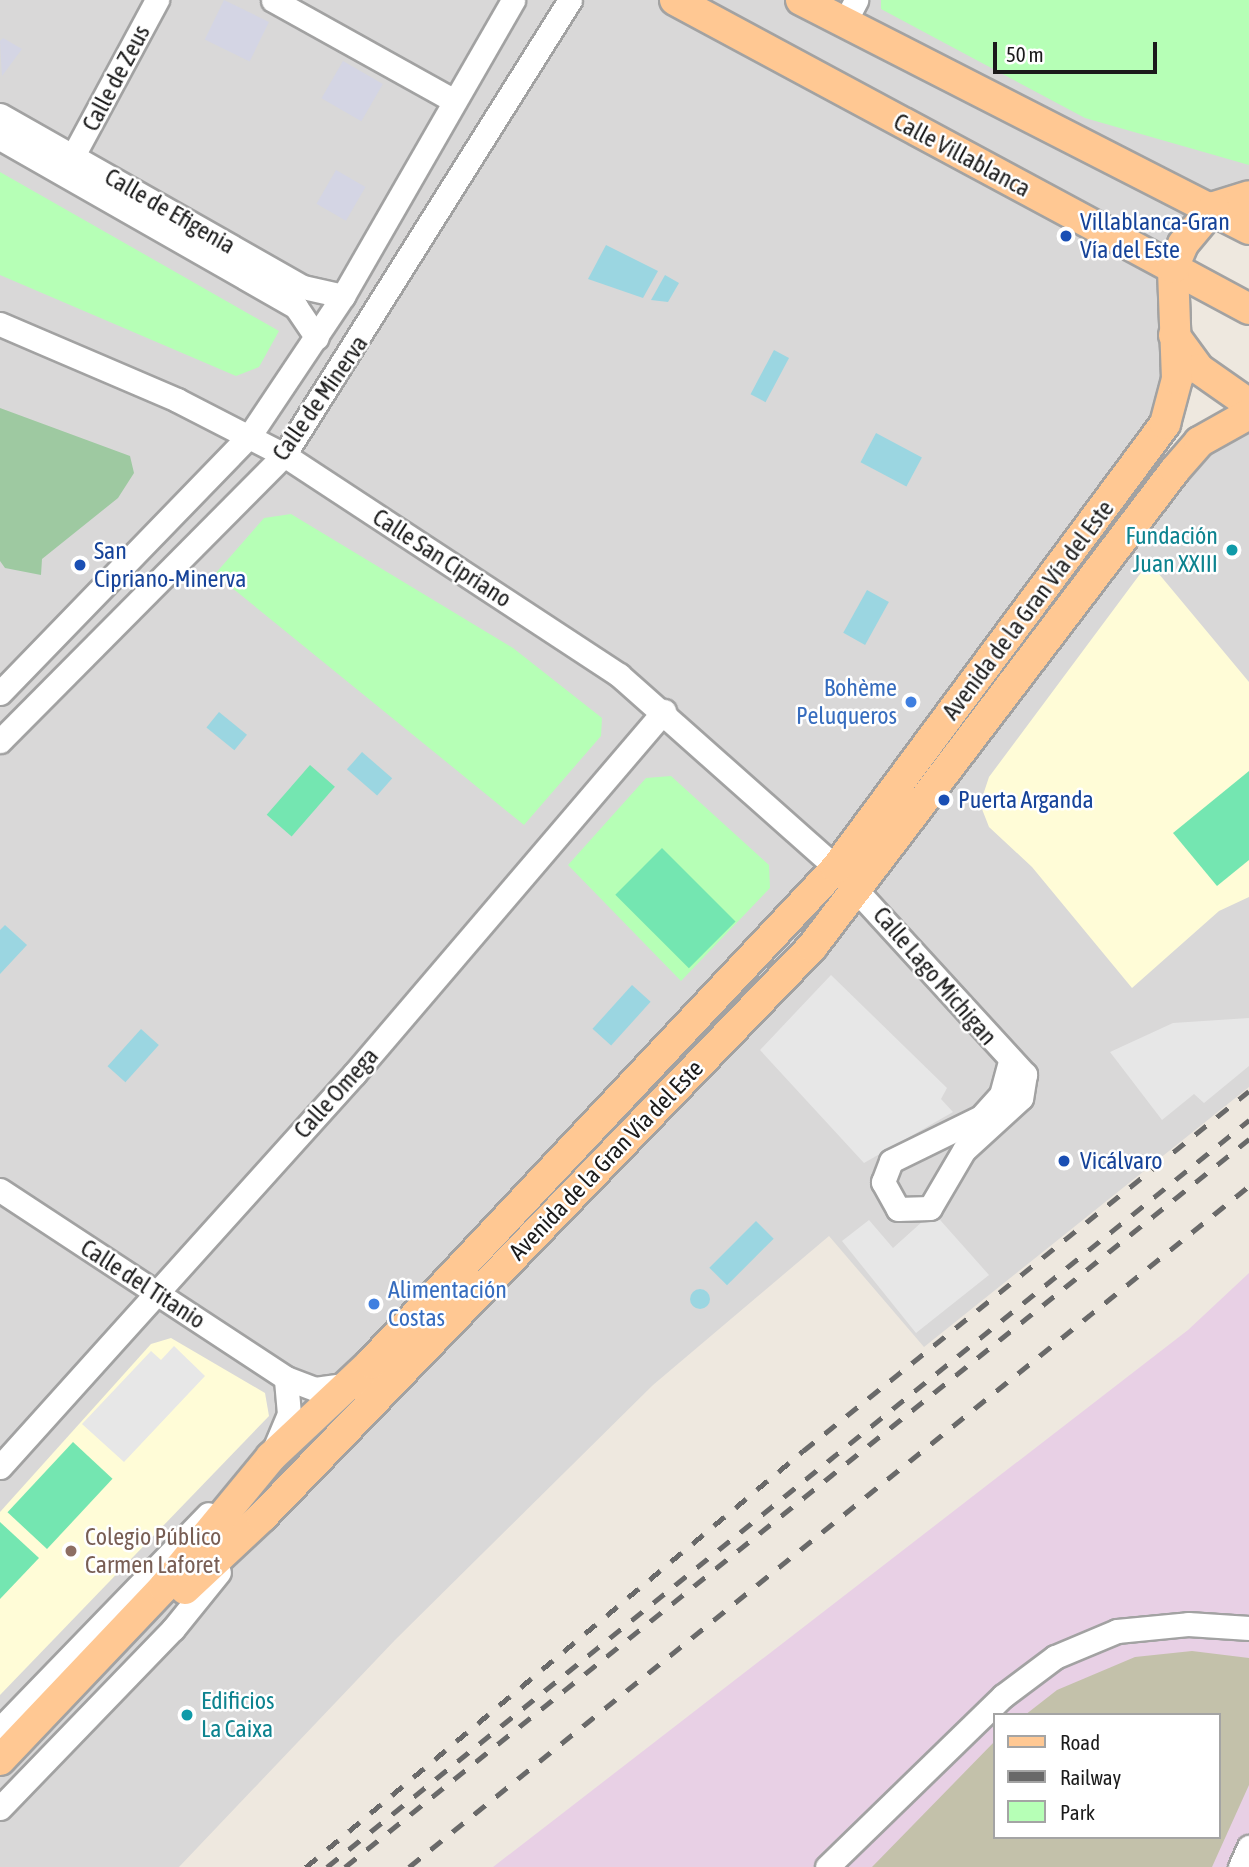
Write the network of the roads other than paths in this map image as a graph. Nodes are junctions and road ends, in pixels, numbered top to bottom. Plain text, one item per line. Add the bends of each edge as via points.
1 (157, 0) edge
2 (273, 0) edge
3 (513, 0) edge
4 (570, 0) edge
5 (674, 0) edge
6 (801, 0) edge
7 (850, 12) edge
8 (453, 100) junction
9 (0, 115) edge
10 (0, 138) edge
11 (68, 164) junction
12 (1249, 196) edge
13 (1214, 207) junction
14 (1249, 229) edge
15 (201, 240) junction
16 (1173, 268) junction
17 (343, 296) junction
18 (1249, 309) edge
19 (0, 324) edge
20 (1174, 335) junction
21 (317, 338) junction
22 (1249, 404) edge
23 (1249, 414) edge
24 (250, 435) junction
25 (284, 455) junction
26 (0, 693) edge
27 (664, 711) junction
28 (0, 741) edge
29 (836, 868) junction
30 (859, 891) junction
31 (1010, 1062) junction
32 (0, 1190) edge
33 (156, 1291) junction
34 (286, 1378) junction
35 (350, 1384) junction
36 (271, 1457) junction
37 (0, 1467) edge
38 (262, 1517) junction
39 (1249, 1628) edge
40 (0, 1729) edge
41 (0, 1760) edge
42 (0, 1778) edge
43 (0, 1808) edge
44 (1249, 1847) edge
45 (827, 1867) edge
46 (1240, 1867) edge

1 - 11 street, Calle de Zeus
2 - 8 street
3 - 8 street, Calle de Minerva
4 - 25 street, Calle de Minerva
5 - 16 main road, Calle Villablanca
6 - 7 main road
7 - 13 main road via 1081,148
8 - 17 street, Calle de Minerva
9 - 11 street, Calle de Efigenia
10 - 11 street, Calle de Efigenia
11 - 15 street, Calle de Efigenia
12 - 13 main road
13 - 14 main road
13 - 16 main road, Avenida de la Gran Vía del Este via 1183,244
15 - 17 street, Calle de Efigenia via 303,287
15 - 21 street, Calle de Efigenia via 296,306
16 - 18 main road, Calle Villablanca
16 - 20 main road, Avenida de la Gran Vía del Este
17 - 21 street, Calle de Minerva
19 - 24 street, Calle San Cipriano
20 - 22 main road via 1199,369
20 - 29 main road, Avenida de la Gran Vía del Este via 1177,379 1165,424
21 - 24 street, Calle de Minerva
23 - 30 main road, Avenida de la Gran Vía del Este via 1199,442 1175,470
24 - 25 street, Calle San Cipriano
24 - 26 street, Calle de Minerva
25 - 27 street, Calle San Cipriano via 619,675
25 - 28 street, Calle de Minerva
27 - 29 street, Calle San Cipriano
27 - 33 street, Calle Omega via 355,1073
29 - 30 street
29 - 35 main road, Avenida de la Gran Vía del Este
30 - 31 street, Calle Lago Michigan
30 - 38 main road, Avenida de la Gran Vía del Este via 757,1005
31 - 31 street, Calle Lago Michigan via 1001,1095 981,1117 891,1161 883,1182 898,1209 930,1208 964,1150 1021,1098 1025,1074
32 - 33 street, Calle del Titanio
33 - 34 street, Calle del Titanio
33 - 37 street, Calle Omega
34 - 35 street, Calle del Titanio via 315,1389
34 - 36 street via 289,1414
35 - 36 main road, Avenida de la Gran Vía del Este
36 - 40 street, Avenida de la Gran Vía del Este
36 - 41 main road, Avenida de la Gran Vía del Este via 164,1587
38 - 42 main road, Avenida de la Gran Vía del Este
38 - 43 street, Avenida de la Gran Vía del Este via 173,1629
39 - 45 street via 1188,1624 1117,1631 1055,1657 1003,1696
44 - 46 street

